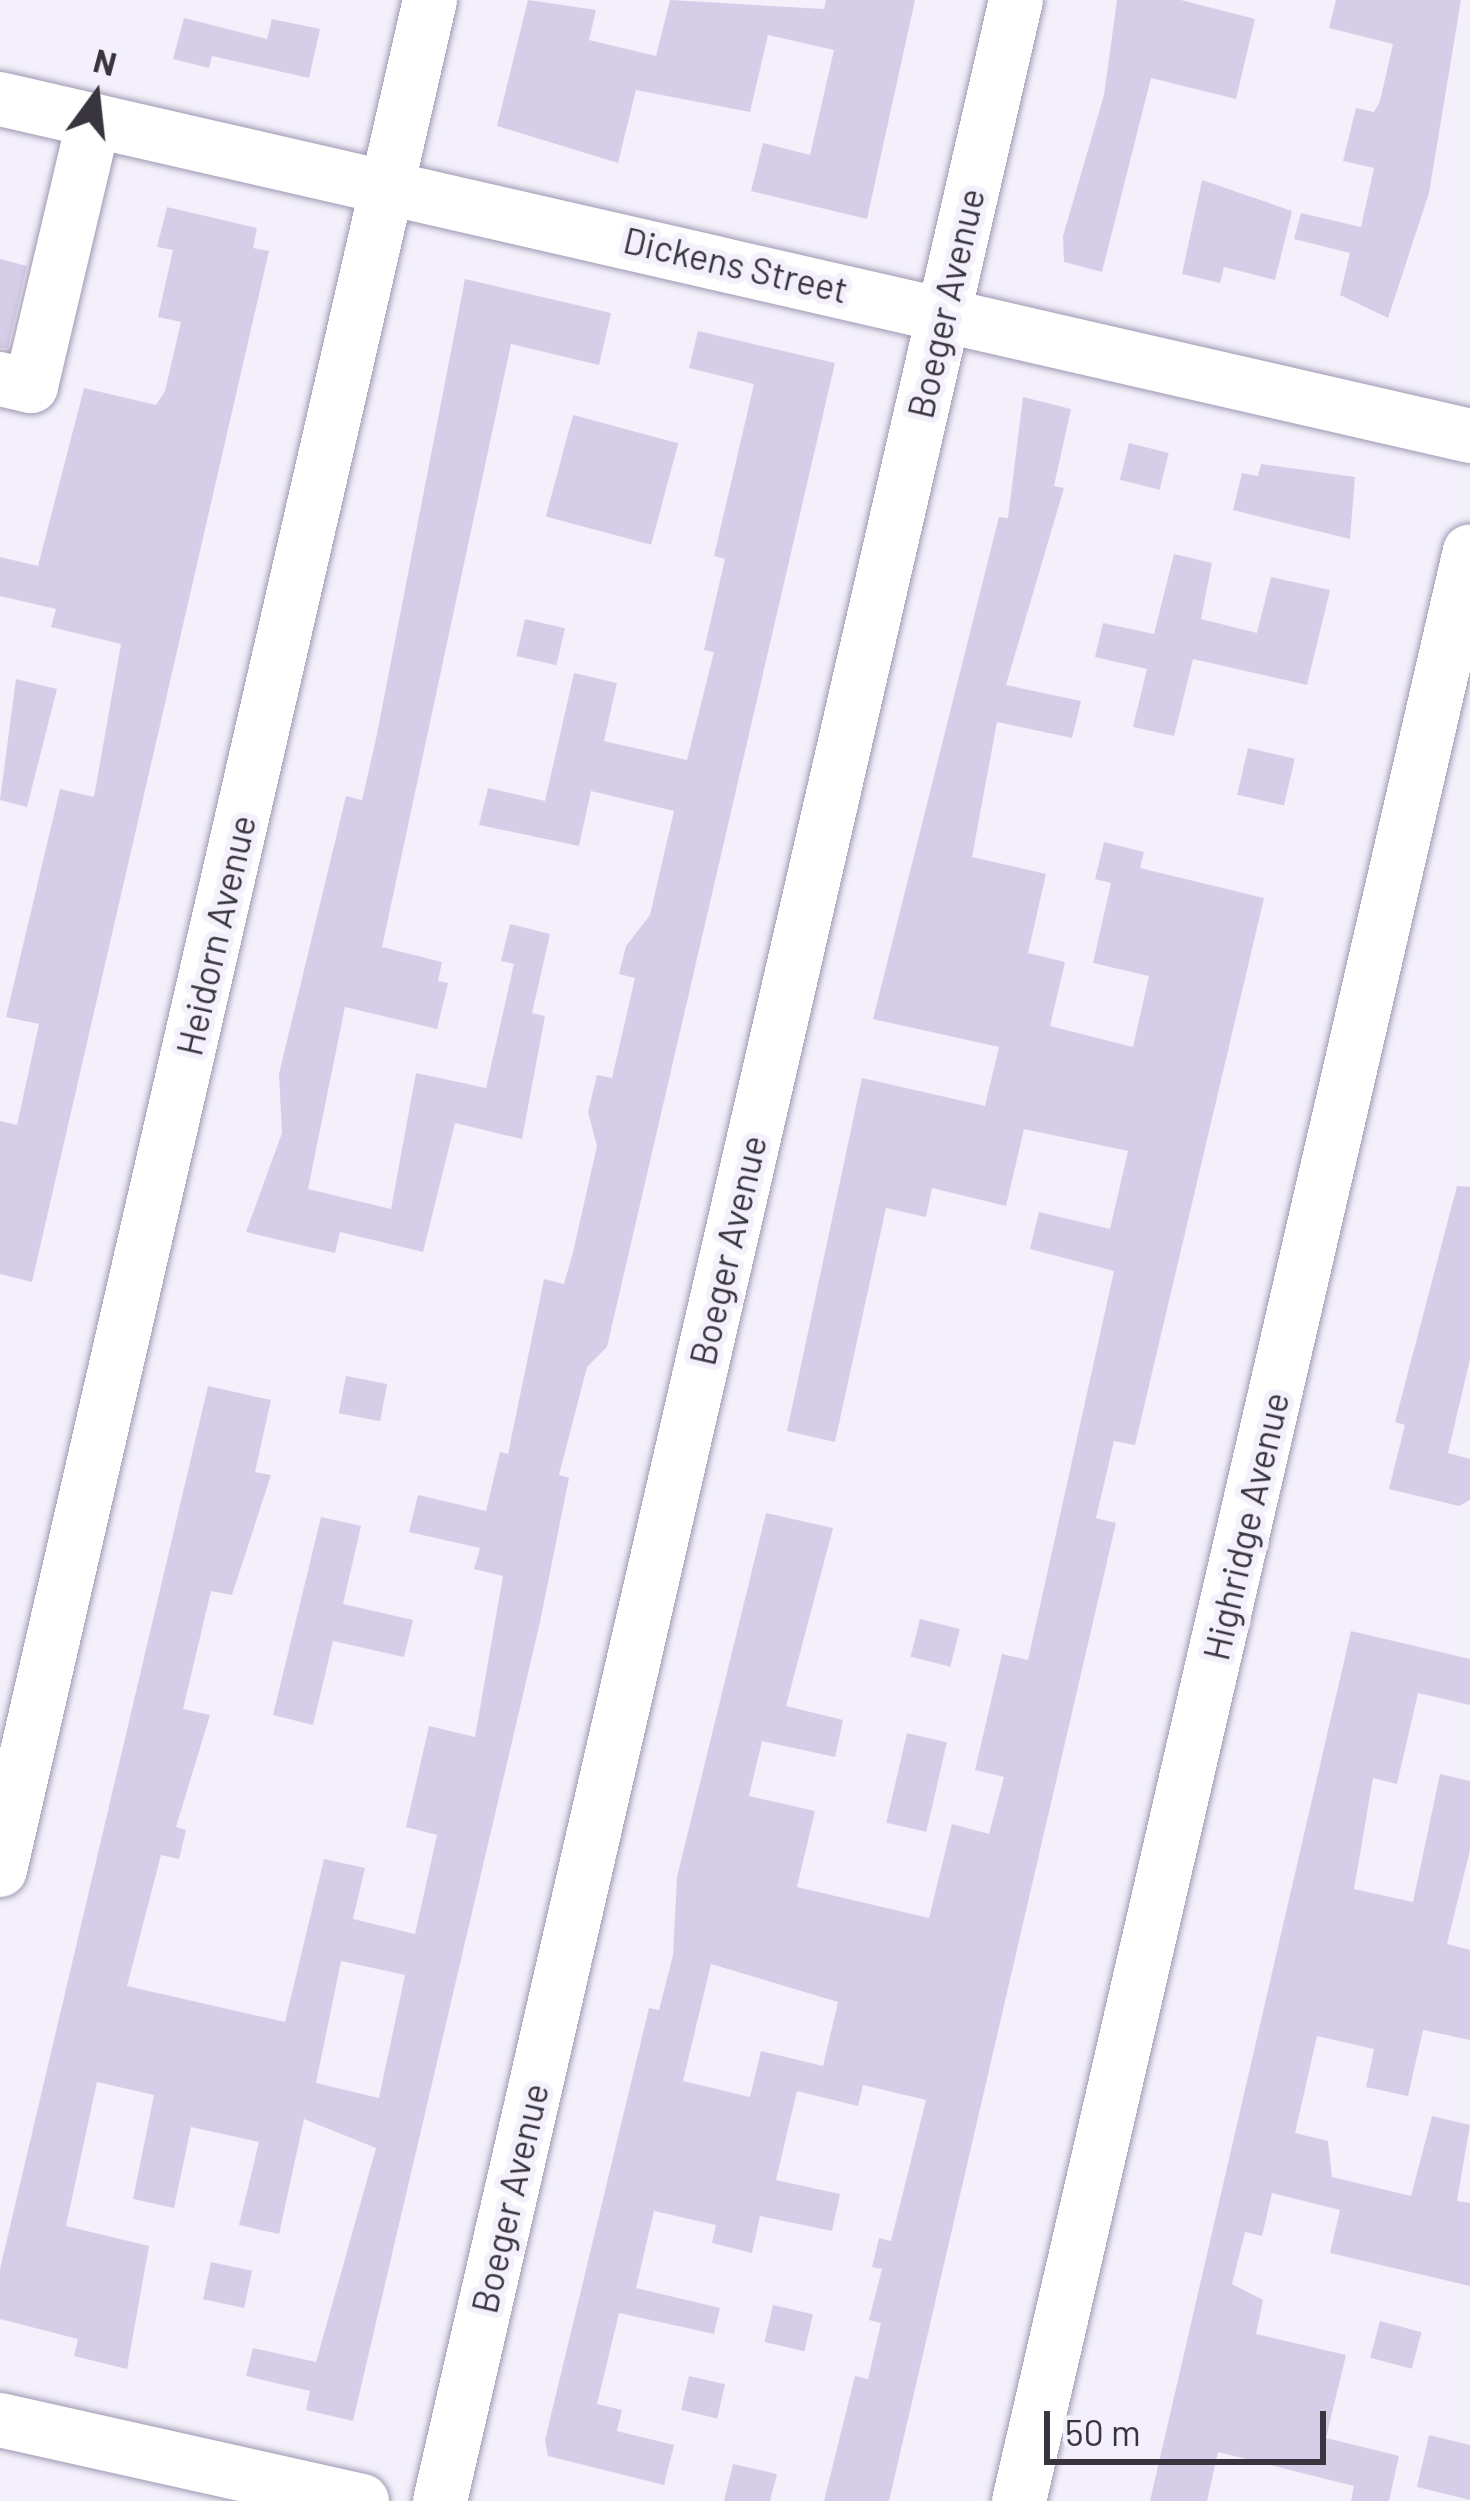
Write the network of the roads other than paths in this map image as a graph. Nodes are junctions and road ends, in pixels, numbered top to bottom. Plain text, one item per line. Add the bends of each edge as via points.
1 (430, 0) edge
2 (1016, 0) edge
3 (0, 99) edge
4 (94, 120) junction
5 (386, 187) junction
6 (943, 310) junction
7 (0, 380) edge
8 (1470, 436) edge
9 (1470, 551) edge
10 (0, 1870) edge
11 (0, 2420) edge
12 (362, 2501) edge
13 (440, 2501) edge
14 (1019, 2501) edge

1 - 5 street, Heidorn Avenue
2 - 6 street, Boeger Avenue
3 - 4 street, Dickens Street
4 - 5 street, Dickens Street
4 - 7 street via 31,386
5 - 6 street, Dickens Street
5 - 10 street, Heidorn Avenue
6 - 8 street, Dickens Street
6 - 13 street, Boeger Avenue
9 - 14 street, Highridge Avenue
11 - 12 street

